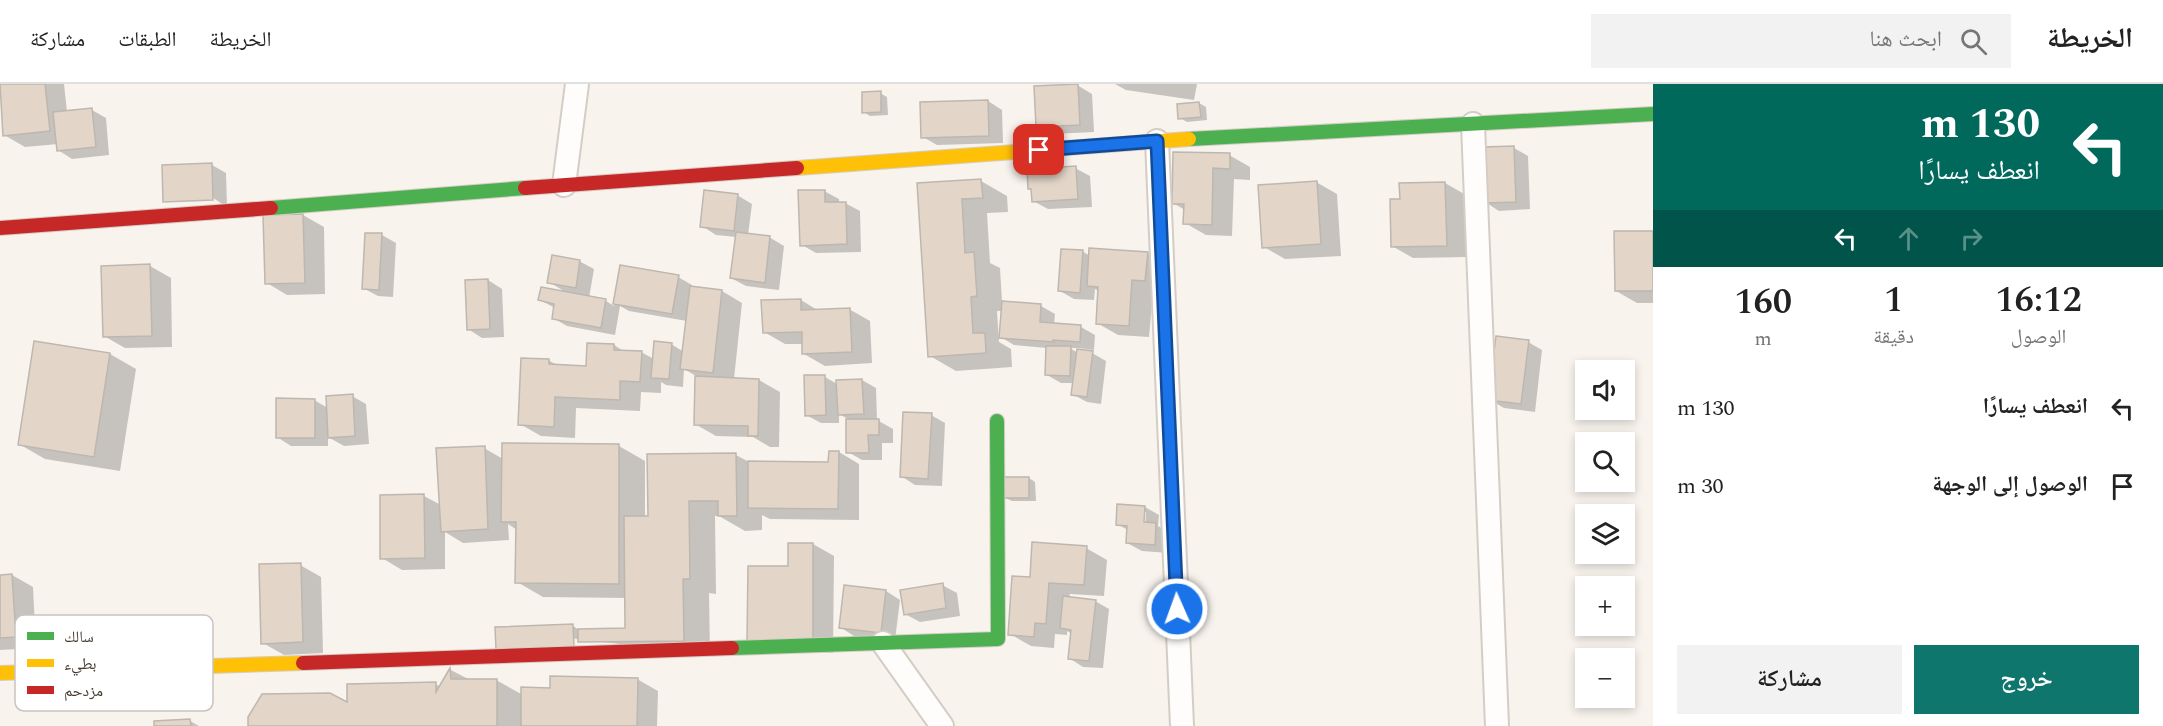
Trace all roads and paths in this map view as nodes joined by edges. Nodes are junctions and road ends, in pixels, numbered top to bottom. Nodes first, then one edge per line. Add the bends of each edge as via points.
1 (577, 84) edge
2 (1653, 114) edge
3 (1473, 124) junction
4 (1157, 141) junction
5 (564, 185) junction
6 (0, 228) edge
7 (997, 420) dead end
8 (883, 643) junction
9 (213, 666) edge
10 (15, 672) edge
11 (0, 673) edge
12 (942, 726) edge
13 (1182, 726) edge
14 (1497, 726) edge

1 - 5 street
2 - 3 street
3 - 4 street
3 - 14 street
4 - 5 street
4 - 13 street
5 - 6 street
7 - 8 street via 998,639
8 - 9 street
8 - 12 street
10 - 11 street

